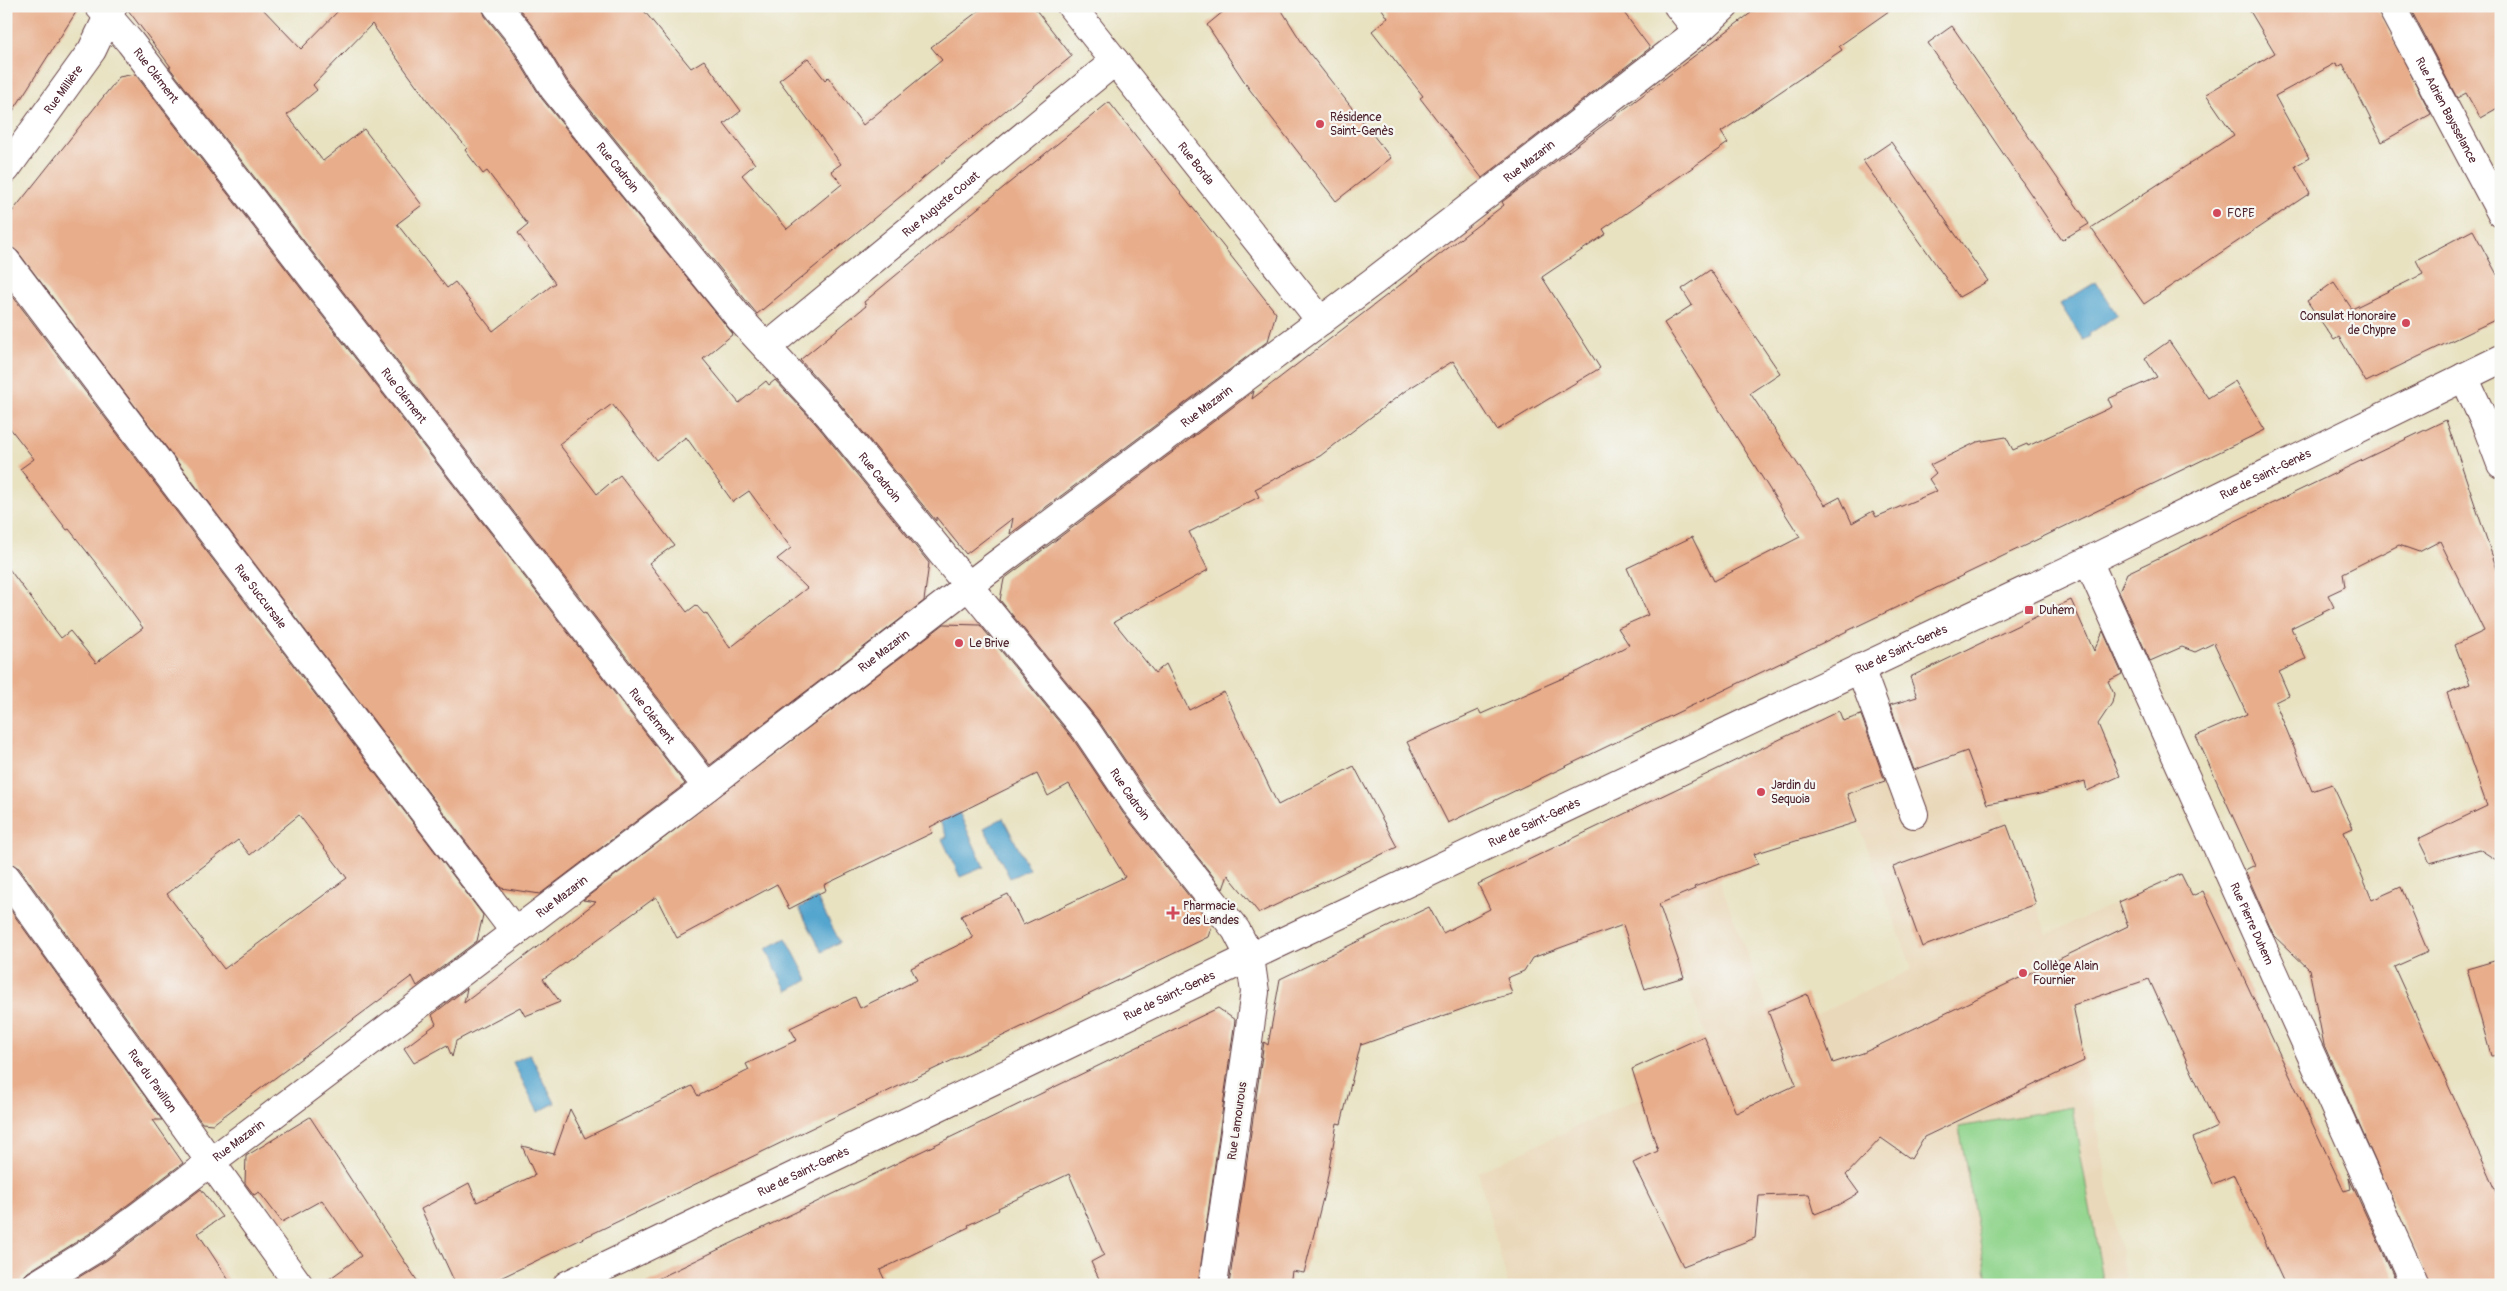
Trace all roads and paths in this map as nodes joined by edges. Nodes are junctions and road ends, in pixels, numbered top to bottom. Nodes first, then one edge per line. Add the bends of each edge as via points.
1 (497, 6) edge
2 (1071, 6) edge
3 (1678, 6) edge
4 (1724, 6) edge
5 (2391, 6) edge
6 (107, 9) edge
7 (1698, 31) junction
8 (1115, 61) junction
9 (6, 169) edge
10 (2501, 213) edge
11 (6, 261) edge
12 (1321, 321) junction
13 (767, 347) junction
14 (2501, 359) edge
15 (2464, 377) junction
16 (2501, 464) edge
17 (2088, 561) junction
18 (967, 586) junction
19 (1860, 668) junction
20 (707, 787) junction
21 (1914, 814) dead end
22 (6, 877) edge
23 (515, 932) junction
24 (1250, 957) junction
25 (212, 1162) junction
26 (36, 1285) edge
27 (299, 1285) edge
28 (567, 1285) edge
29 (1213, 1285) edge
30 (2415, 1285) edge

1 - 13 street, Rue Cadroin via 525,41 554,89 741,320
2 - 8 street, Rue Borda
3 - 7 street
4 - 7 street, Rue Mazarin
5 - 10 street, Rue Adrien Baysselance
6 - 9 street, Rue Millière via 92,50
6 - 20 street, Rue Clément
7 - 12 street, Rue Mazarin
8 - 12 street, Rue Borda
8 - 13 street, Rue Auguste Couat
11 - 23 street, Rue Succursale
12 - 18 street, Rue Mazarin
13 - 18 street, Rue Cadroin via 828,414
14 - 15 street, Rue de Saint-Genès
15 - 16 street
15 - 17 street, Rue de Saint-Genès
17 - 19 street, Rue de Saint-Genès
17 - 30 street, Rue Pierre Duhem
18 - 20 street, Rue Mazarin
18 - 24 street, Rue Cadroin via 1086,730 1135,803 1236,930
19 - 21 street
19 - 24 street, Rue de Saint-Genès
20 - 23 street, Rue Mazarin
22 - 25 street, Rue du Pavillon
23 - 25 street, Rue Mazarin
24 - 28 street, Rue de Saint-Genès
24 - 29 street, Rue Lamourous via 1255,992
25 - 26 street, Rue Mazarin via 98,1247
25 - 27 street, Rue du Pavillon

